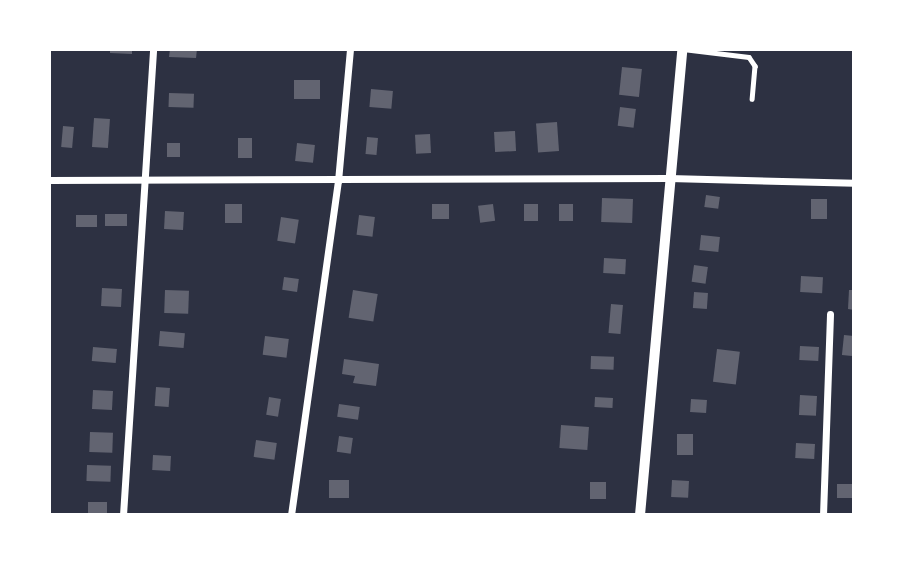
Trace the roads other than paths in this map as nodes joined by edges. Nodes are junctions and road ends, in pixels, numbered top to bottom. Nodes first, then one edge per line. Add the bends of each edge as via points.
1 (153, 49) edge
2 (350, 49) edge
3 (683, 49) edge
4 (752, 99) dead end
5 (669, 178) junction
6 (49, 180) edge
7 (145, 181) junction
8 (338, 181) junction
9 (854, 183) edge
10 (830, 314) dead end
11 (123, 515) edge
12 (291, 515) edge
13 (640, 515) edge
14 (823, 515) edge

1 - 7 street
2 - 8 street
3 - 4 lane via 749,57 755,66
3 - 5 street
5 - 8 street
5 - 9 street
5 - 13 street
6 - 7 street
7 - 8 street
7 - 11 street
8 - 12 street
10 - 14 street

